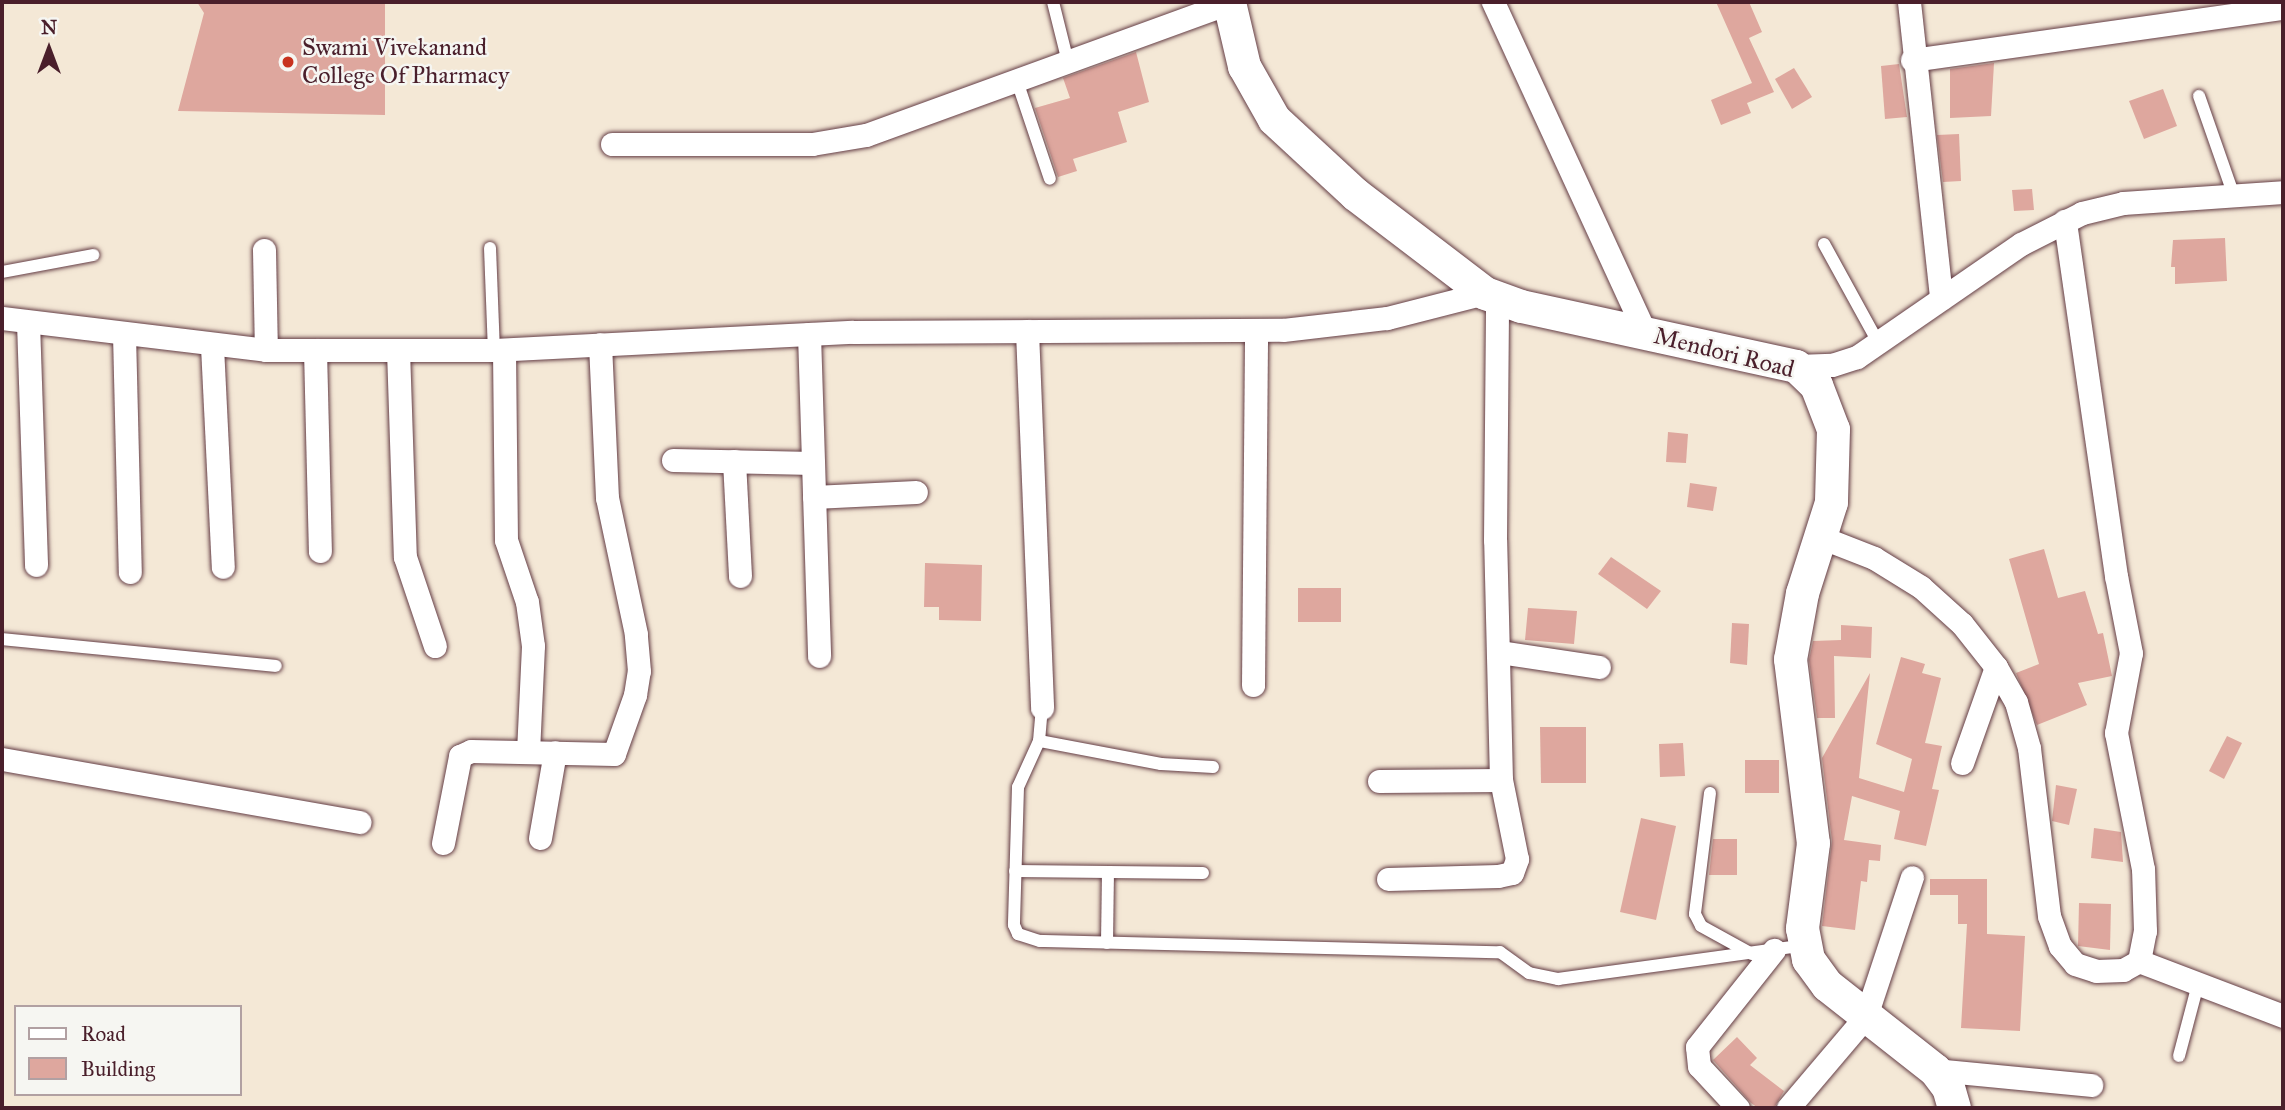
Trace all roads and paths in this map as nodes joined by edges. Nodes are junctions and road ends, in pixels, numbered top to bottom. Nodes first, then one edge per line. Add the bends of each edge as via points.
1 (1054, 2) edge
2 (1228, 2) edge
3 (1493, 2) edge
4 (1909, 2) edge
5 (2283, 8) edge
6 (1912, 60) junction
7 (1068, 62) junction
8 (1017, 81) junction
9 (2199, 96) dead end
10 (612, 144) dead end
11 (1050, 179) dead end
12 (2283, 192) edge
13 (2233, 193) junction
14 (2065, 222) junction
15 (1824, 244) dead end
16 (489, 248) dead end
17 (264, 250) dead end
18 (93, 255) dead end
19 (2, 272) edge
20 (1491, 295) junction
21 (1941, 298) junction
22 (2, 318) edge
23 (28, 322) junction
24 (1256, 330) junction
25 (1027, 331) junction
26 (1645, 333) junction
27 (124, 334) junction
28 (809, 334) junction
29 (600, 344) junction
30 (1879, 344) junction
31 (212, 346) junction
32 (266, 350) junction
33 (315, 350) junction
34 (398, 350) junction
35 (499, 350) junction
36 (1796, 366) junction
37 (673, 460) dead end
38 (734, 461) junction
39 (813, 463) junction
40 (916, 492) dead end
41 (814, 497) junction
42 (1823, 538) junction
43 (320, 551) dead end
44 (36, 565) dead end
45 (223, 566) dead end
46 (130, 572) dead end
47 (740, 576) dead end
48 (2, 639) edge
49 (435, 646) dead end
50 (1500, 652) junction
51 (819, 656) dead end
52 (276, 666) dead end
53 (1599, 667) dead end
54 (1996, 667) junction
55 (1253, 685) dead end
56 (1042, 708) joint
57 (1039, 741) junction
58 (528, 751) junction
59 (555, 752) junction
60 (2, 758) edge
61 (1962, 764) dead end
62 (1213, 767) dead end
63 (1501, 780) junction
64 (1379, 781) dead end
65 (1710, 793) dead end
66 (359, 822) dead end
67 (540, 838) dead end
68 (443, 843) dead end
69 (1014, 871) junction
70 (1203, 873) dead end
71 (1108, 874) junction
72 (1912, 877) dead end
73 (1388, 879) dead end
74 (1107, 943) junction
75 (1777, 950) junction
76 (2139, 961) junction
77 (2198, 984) junction
78 (1866, 1016) junction
79 (2283, 1016) edge
80 (2179, 1056) dead end
81 (1935, 1070) junction
82 (2091, 1085) dead end
83 (1738, 1108) edge
84 (1788, 1108) edge
85 (1954, 1108) edge

1 - 7 lane
2 - 7 street
2 - 20 main road, Mendori Road via 1244,66 1274,118 1355,194
3 - 26 street
4 - 6 street
5 - 6 street
6 - 21 street
7 - 8 street
8 - 10 street via 842,140
8 - 11 lane
9 - 13 lane
12 - 13 street
13 - 14 street via 2102,206
14 - 21 street via 2021,244
14 - 76 street via 2131,653 2116,733 2143,869 2145,931
15 - 30 lane
16 - 35 lane
17 - 32 street
18 - 19 lane
20 - 24 street via 1387,318
20 - 26 main road, Mendori Road
20 - 50 street
21 - 30 street
22 - 23 street
23 - 27 street
23 - 44 street
24 - 25 street
24 - 55 street
25 - 28 street
25 - 56 street
26 - 36 main road, Mendori Road
27 - 31 street
27 - 46 street
28 - 29 street
28 - 39 street
29 - 35 street
29 - 59 street via 607,498 636,634 639,671 614,754
30 - 36 street via 1832,365
31 - 32 street
31 - 45 street
32 - 33 street
33 - 34 street
33 - 43 street
34 - 35 street
34 - 49 street via 405,557
35 - 58 street via 506,540 527,602 533,646
36 - 42 main road, Mendori Road via 1816,385 1833,429 1831,502
37 - 38 street
38 - 39 street
38 - 47 street
39 - 41 street
40 - 41 street
41 - 51 street
42 - 54 street via 1874,558 1922,587 1962,624
42 - 75 main road, Mendori Road via 1802,593 1790,659 1813,843 1802,928
48 - 52 lane
50 - 53 street
50 - 63 street
54 - 61 street
54 - 76 street via 2016,702 2029,748 2049,916 2060,946 2075,964 2096,971 2123,970
56 - 57 lane
57 - 62 lane via 1161,764
57 - 69 lane via 1018,788
58 - 59 street
58 - 68 street via 471,751 460,756
59 - 67 street
60 - 66 street
63 - 64 street
63 - 73 street via 1517,859 1512,873
65 - 75 lane via 1695,914 1701,926
69 - 71 lane
69 - 74 lane via 1018,934 1030,940
70 - 71 lane
71 - 74 lane
72 - 78 street
74 - 75 lane via 1500,952 1529,973 1558,979
75 - 78 main road, Mendori Road via 1808,959 1827,985
75 - 83 street via 1697,1047 1699,1066
76 - 77 street
77 - 79 street
77 - 80 lane
78 - 81 main road, Mendori Road
78 - 84 street
81 - 82 street
81 - 85 main road, Mendori Road via 1948,1087

